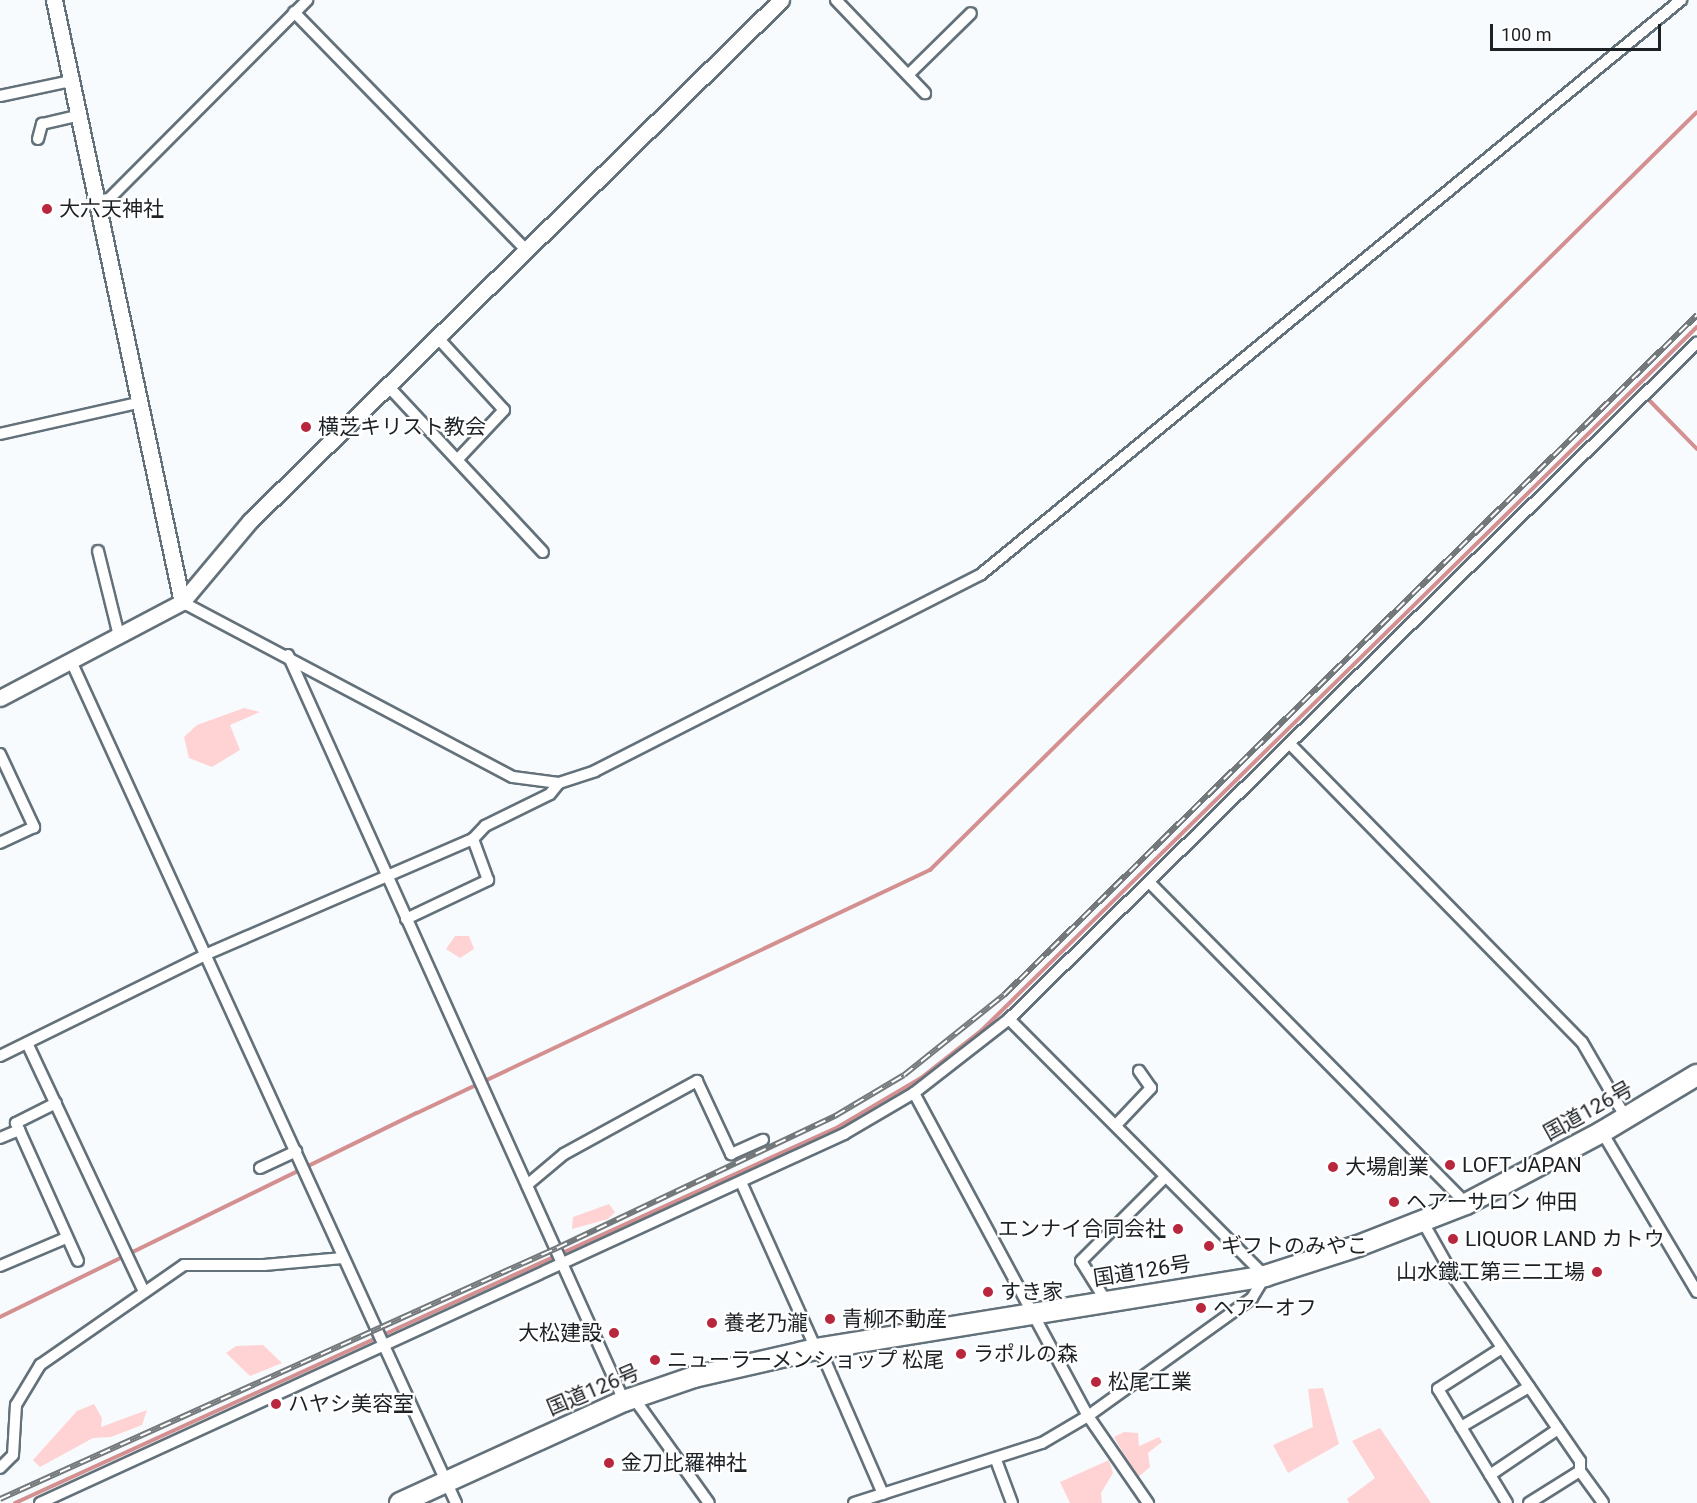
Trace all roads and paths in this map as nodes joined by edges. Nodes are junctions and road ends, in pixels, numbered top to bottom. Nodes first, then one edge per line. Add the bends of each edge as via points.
1 (54, 0) edge
2 (307, 0) edge
3 (781, 0) edge
4 (1681, 0) edge
5 (842, 2) edge
6 (294, 12) junction
7 (971, 13) dead end
8 (908, 75) junction
9 (71, 81) junction
10 (925, 93) dead end
11 (0, 96) edge
12 (78, 116) junction
13 (38, 140) dead end
14 (96, 201) junction
15 (526, 250) junction
16 (437, 338) junction
17 (1697, 343) edge
18 (388, 386) junction
19 (138, 403) junction
20 (0, 434) edge
21 (458, 459) junction
22 (98, 551) dead end
23 (543, 552) dead end
24 (182, 602) junction
25 (119, 636) junction
26 (288, 655) junction
27 (71, 661) junction
28 (0, 698) edge
29 (1290, 744) junction
30 (0, 754) edge
31 (559, 783) junction
32 (473, 839) junction
33 (0, 843) edge
34 (388, 877) junction
35 (1149, 882) junction
36 (406, 919) junction
37 (207, 954) junction
38 (1009, 1019) junction
39 (27, 1043) junction
40 (0, 1056) edge
41 (1140, 1071) dead end
42 (1697, 1074) edge
43 (914, 1093) junction
44 (56, 1103) junction
45 (1626, 1118) junction
46 (1116, 1125) junction
47 (19, 1130) junction
48 (1602, 1132) junction
49 (0, 1138) edge
50 (763, 1140) dead end
51 (296, 1151) junction
52 (260, 1168) dead end
53 (1165, 1177) junction
54 (741, 1182) junction
55 (527, 1185) junction
56 (1466, 1204) junction
57 (1424, 1224) junction
58 (66, 1238) junction
59 (343, 1257) junction
60 (562, 1259) junction
61 (78, 1261) dead end
62 (0, 1266) edge
63 (1265, 1276) junction
64 (1697, 1292) edge
65 (144, 1293) junction
66 (1106, 1301) junction
67 (1036, 1314) junction
68 (382, 1345) junction
69 (1502, 1348) junction
70 (818, 1349) junction
71 (1529, 1387) junction
72 (629, 1399) junction
73 (1088, 1416) junction
74 (1461, 1427) junction
75 (1558, 1429) junction
76 (996, 1460) junction
77 (0, 1468) edge
78 (1580, 1471) junction
79 (1490, 1475) junction
80 (447, 1481) junction
81 (883, 1494) junction
82 (40, 1503) edge
83 (400, 1503) edge
84 (456, 1503) edge
85 (709, 1503) edge
86 (854, 1503) edge
87 (1012, 1503) edge
88 (1148, 1503) edge
89 (1508, 1503) edge
90 (1529, 1503) edge
91 (1603, 1503) edge

1 - 9 street
2 - 6 street
3 - 15 street
4 - 31 street via 980,575 595,771
5 - 8 street
6 - 14 street via 109,199
6 - 15 street
7 - 8 street
8 - 10 street
9 - 11 street
9 - 12 street
12 - 13 street via 42,124
12 - 14 street
14 - 19 street
15 - 16 street
16 - 18 street
16 - 21 street via 504,410
17 - 29 street
18 - 21 street
18 - 24 street via 250,521
19 - 20 street
19 - 24 street
21 - 23 street
22 - 25 street
24 - 25 street
24 - 26 street
25 - 27 street
26 - 31 street via 513,777
26 - 34 street
27 - 28 street
27 - 37 street
29 - 35 street
29 - 45 street via 1582,1042
30 - 33 street via 34,827
31 - 32 street via 550,794 485,826
32 - 34 street
32 - 36 street via 488,880
34 - 36 street
34 - 37 street
35 - 38 street
35 - 56 street
36 - 55 street
37 - 39 street
37 - 51 street
38 - 43 street
38 - 46 street
39 - 40 street
39 - 44 street
41 - 46 street via 1152,1088
42 - 45 highway, 国道126号
43 - 54 street via 844,1134
43 - 67 street
44 - 47 street via 16,1123
44 - 65 street
45 - 48 highway, 国道126号
46 - 53 street
47 - 49 street
47 - 58 street
48 - 56 highway, 国道126号
48 - 64 street
50 - 55 street via 731,1154 697,1081 564,1154
51 - 52 street
51 - 59 street
53 - 63 street
53 - 66 street via 1080,1261
54 - 60 street
54 - 70 street
55 - 60 street
56 - 57 highway, 国道126号
57 - 63 highway, 国道126号
57 - 69 street via 1455,1279
58 - 61 street
58 - 62 street
59 - 65 street via 264,1265 184,1265
59 - 68 street
60 - 68 street
60 - 72 street
63 - 66 highway, 国道126号
63 - 73 street via 1252,1298
65 - 77 street via 40,1365 16,1405 15,1448
66 - 67 highway, 国道126号
67 - 70 highway, 国道126号
67 - 73 street
68 - 80 street
68 - 82 street
69 - 71 street
69 - 74 street via 1438,1389
70 - 72 highway, 国道126号 via 694,1377
70 - 81 street
71 - 74 street
71 - 75 street
72 - 80 highway, 国道126号
72 - 85 street
73 - 76 street via 1042,1443
73 - 88 street
74 - 79 street
75 - 78 street via 1580,1461
75 - 79 street
76 - 81 street
76 - 87 street
78 - 90 street
78 - 91 street
79 - 89 street
80 - 83 highway, 国道126号
80 - 84 street
81 - 86 street

